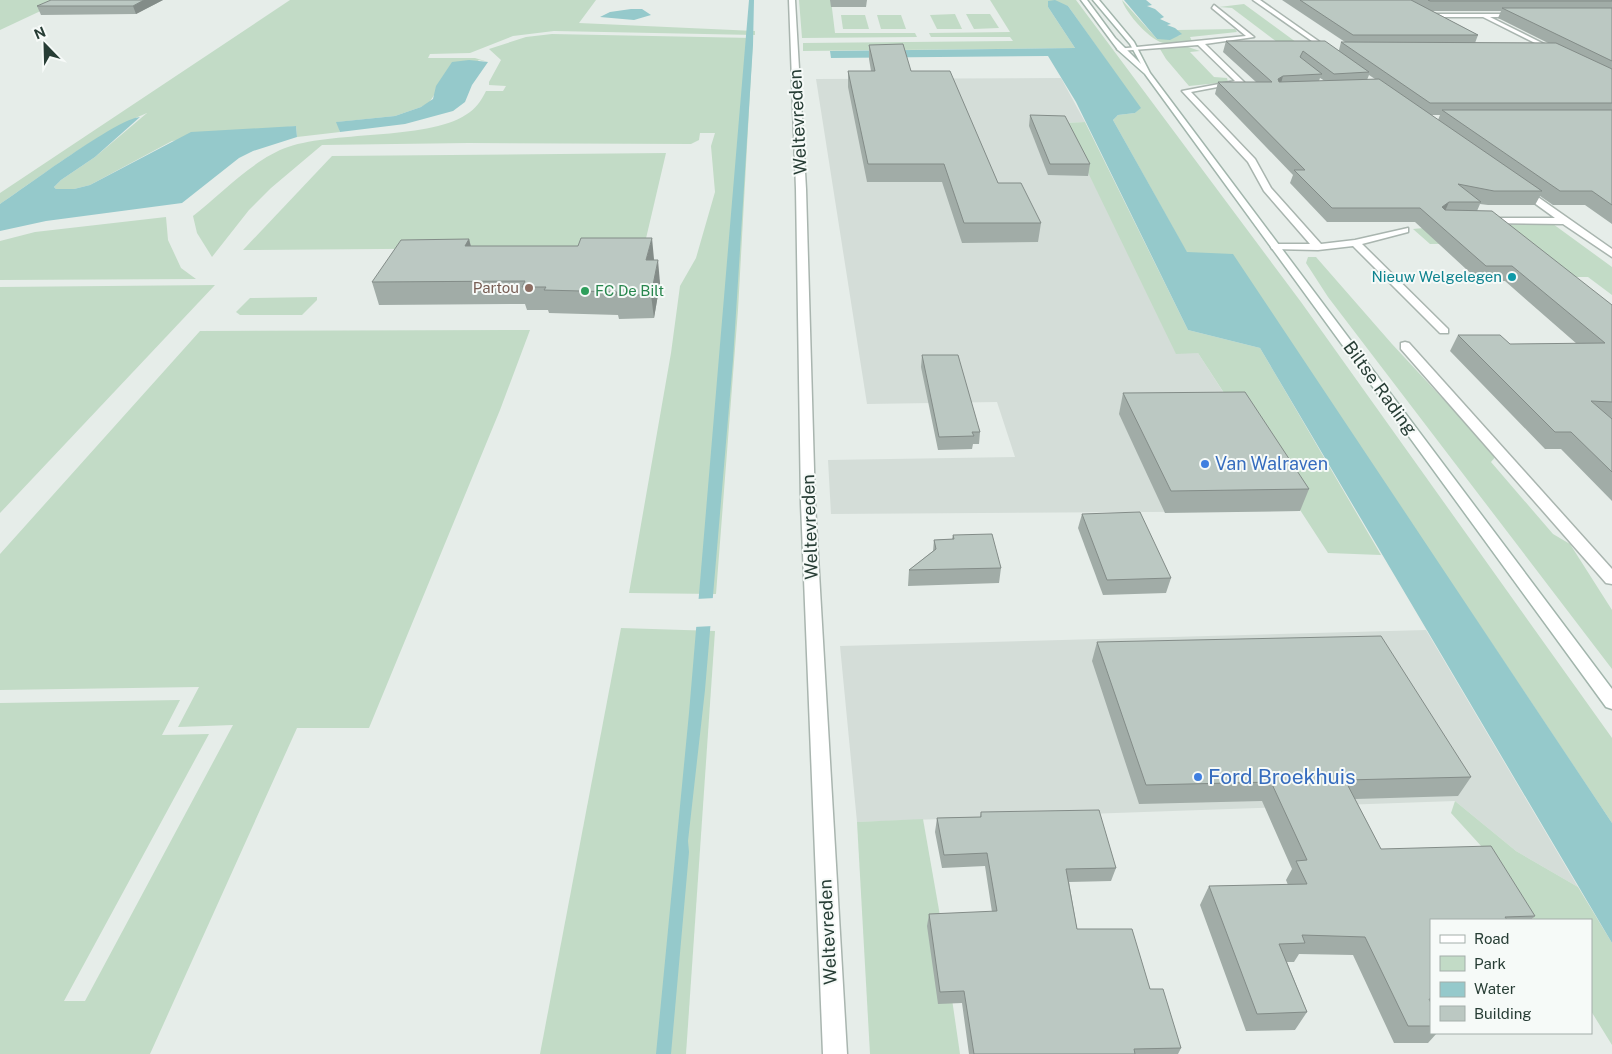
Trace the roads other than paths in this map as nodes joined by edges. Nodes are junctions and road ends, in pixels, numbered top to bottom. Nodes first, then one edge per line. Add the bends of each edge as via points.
1 (792, 0) edge
2 (1084, 0) edge
3 (1096, 0) edge
4 (1256, 0) edge
5 (1214, 6) dead end
6 (1418, 11) edge
7 (1426, 15) junction
8 (1482, 15) junction
9 (1522, 15) edge
10 (1441, 23) edge
11 (1200, 43) junction
12 (1136, 48) junction
13 (1120, 49) junction
14 (1535, 50) edge
15 (1341, 60) edge
16 (1147, 73) junction
17 (1511, 182) edge
18 (1471, 221) edge
19 (1564, 221) junction
20 (1405, 230) edge
21 (1355, 243) junction
22 (1276, 247) junction
23 (1318, 247) junction
24 (1612, 254) edge
25 (1444, 331) dead end
26 (1405, 346) dead end
27 (1612, 579) edge
28 (1612, 702) edge
29 (834, 1054) edge

1 - 29 street, Weltevreden via 801,189 808,504
2 - 13 street, Biltse Rading
3 - 12 street, Biltse Rading
4 - 15 street via 1331,49
5 - 11 street via 1251,37
6 - 7 street
7 - 8 street
7 - 10 street
8 - 9 street
8 - 14 street via 1556,52
11 - 12 street
11 - 23 street via 1240,82 1186,90 1252,161 1268,189
12 - 13 street
12 - 16 street, Biltse Rading via 1144,59
13 - 16 street, Biltse Rading
16 - 22 street, Biltse Rading
17 - 19 street
18 - 19 street
19 - 24 street
20 - 21 street
21 - 23 street
21 - 25 street
22 - 23 street
22 - 28 street, Biltse Rading
26 - 27 street

